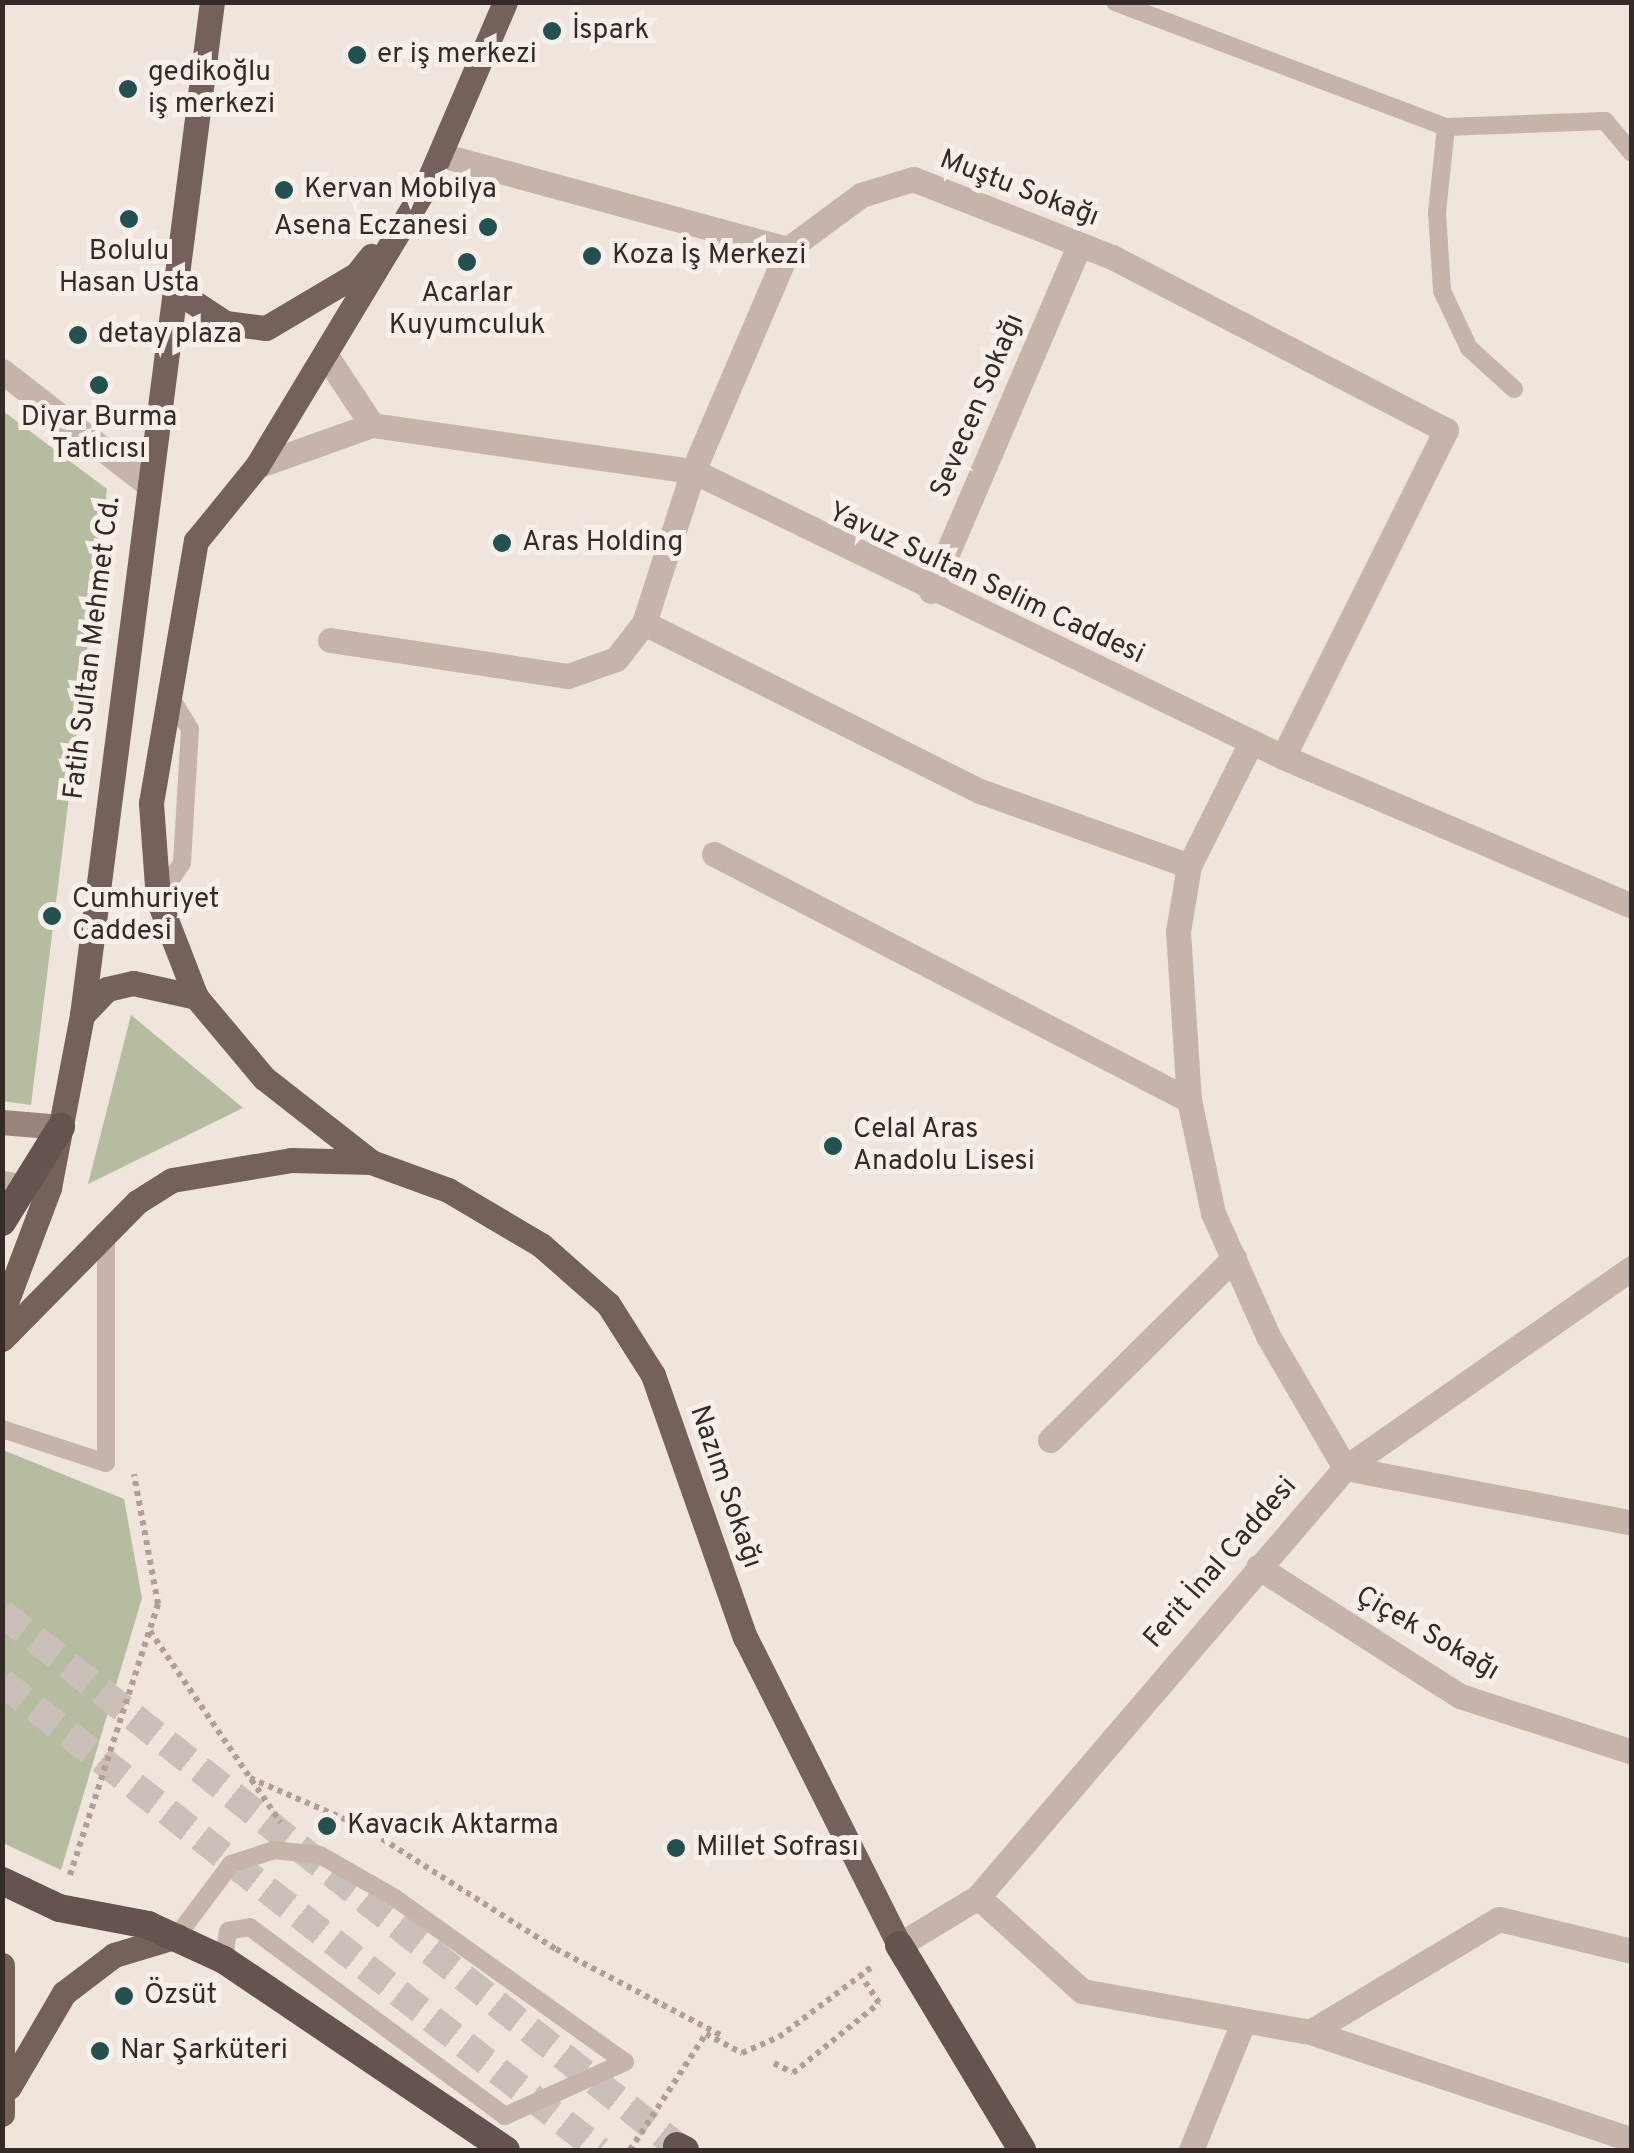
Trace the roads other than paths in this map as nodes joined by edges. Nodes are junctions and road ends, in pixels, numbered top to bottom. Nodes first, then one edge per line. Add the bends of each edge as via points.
1 (212, 2) edge
2 (504, 2) edge
3 (1115, 2) edge
4 (1446, 127) junction
5 (1632, 152) edge
6 (440, 155) junction
7 (427, 184) junction
8 (1079, 244) junction
9 (788, 250) junction
10 (175, 290) junction
11 (325, 354) junction
12 (2, 371) edge
13 (1514, 388) dead end
14 (372, 424) junction
15 (257, 466) junction
16 (693, 472) junction
17 (145, 482) junction
18 (932, 592) junction
19 (644, 623) junction
20 (330, 640) dead end
21 (1251, 742) junction
22 (1283, 757) junction
23 (714, 854) dead end
24 (1189, 866) junction
25 (1632, 906) edge
26 (196, 998) junction
27 (82, 1014) junction
28 (1189, 1100) junction
29 (2, 1122) edge
30 (61, 1127) junction
31 (371, 1162) junction
32 (14, 1182) edge
33 (2, 1222) edge
34 (106, 1232) junction
35 (1234, 1258) junction
36 (1632, 1268) edge
37 (2, 1314) edge
38 (2, 1339) edge
39 (2, 1429) edge
40 (1050, 1440) dead end
41 (1345, 1468) junction
42 (1632, 1523) edge
43 (1258, 1567) junction
44 (1632, 1752) edge
45 (2, 1880) edge
46 (978, 1897) junction
47 (177, 1936) junction
48 (899, 1945) junction
49 (1632, 1951) edge
50 (224, 1960) junction
51 (2, 1966) edge
52 (1244, 2020) junction
53 (1310, 2032) junction
54 (6, 2088) edge
55 (2, 2114) edge
56 (1632, 2140) edge
57 (506, 2150) edge
58 (1022, 2150) edge
59 (1192, 2150) edge

1 - 10 main road, Fatih Sultan Mehmet Cd.
2 - 6 main road
3 - 4 lane
4 - 5 lane via 1605,121
4 - 13 lane via 1437,214 1442,291 1469,348
6 - 7 main road
6 - 9 street
7 - 10 main road via 357,274 266,328 225,323
7 - 11 main road
8 - 9 street, Muştu Sokağı via 913,179 861,195
8 - 18 street, Sevecen Sokağı
8 - 22 street, Muştu Sokağı via 1446,430
9 - 16 street
10 - 17 main road, Fatih Sultan Mehmet Cd.
11 - 14 street
11 - 15 main road
12 - 17 street
14 - 15 street
14 - 16 street, Yavuz Sultan Selim Caddesi
15 - 26 main road via 196,540 151,803 158,898
16 - 18 street, Yavuz Sultan Selim Caddesi
16 - 19 street
17 - 27 main road, Fatih Sultan Mehmet Cd.
18 - 21 street, Yavuz Sultan Selim Caddesi
19 - 20 street via 616,659 568,676
19 - 24 street via 980,791
21 - 22 street, Yavuz Sultan Selim Caddesi
21 - 24 street
22 - 25 street, Yavuz Sultan Selim Caddesi
23 - 28 street
24 - 28 street via 1178,931
26 - 27 main road via 133,983 107,989
26 - 31 main road via 264,1078
27 - 30 main road, Fatih Sultan Mehmet Cd.
28 - 35 street via 1213,1213
29 - 30 main road
30 - 32 highway
30 - 37 main road, Fatih Sultan Mehmet Cd. via 28,1262
31 - 34 main road via 211,1170 172,1180
31 - 48 main road, Nazım Sokağı via 448,1190 541,1245 608,1304 653,1375 746,1636
32 - 33 highway
34 - 38 main road
34 - 39 lane via 106,1463
35 - 40 street
35 - 41 street
36 - 41 street, Ferit İnal Caddesi
41 - 42 street
41 - 43 street, Ferit İnal Caddesi
43 - 44 street, Çiçek Sokağı via 1460,1696
43 - 46 street, Ferit İnal Caddesi
45 - 47 highway via 59,1908
46 - 48 street, Ferit İnal Caddesi
46 - 52 street via 1082,1991
47 - 50 highway
47 - 50 lane via 230,1864 274,1850 302,1853 395,1898 625,2062 505,2116 250,1927 228,1931
47 - 54 main road via 114,1955 64,1993
48 - 58 highway
49 - 53 street via 1498,1920
50 - 57 highway
51 - 54 main road
52 - 53 street
52 - 59 street
53 - 56 street
54 - 55 main road

